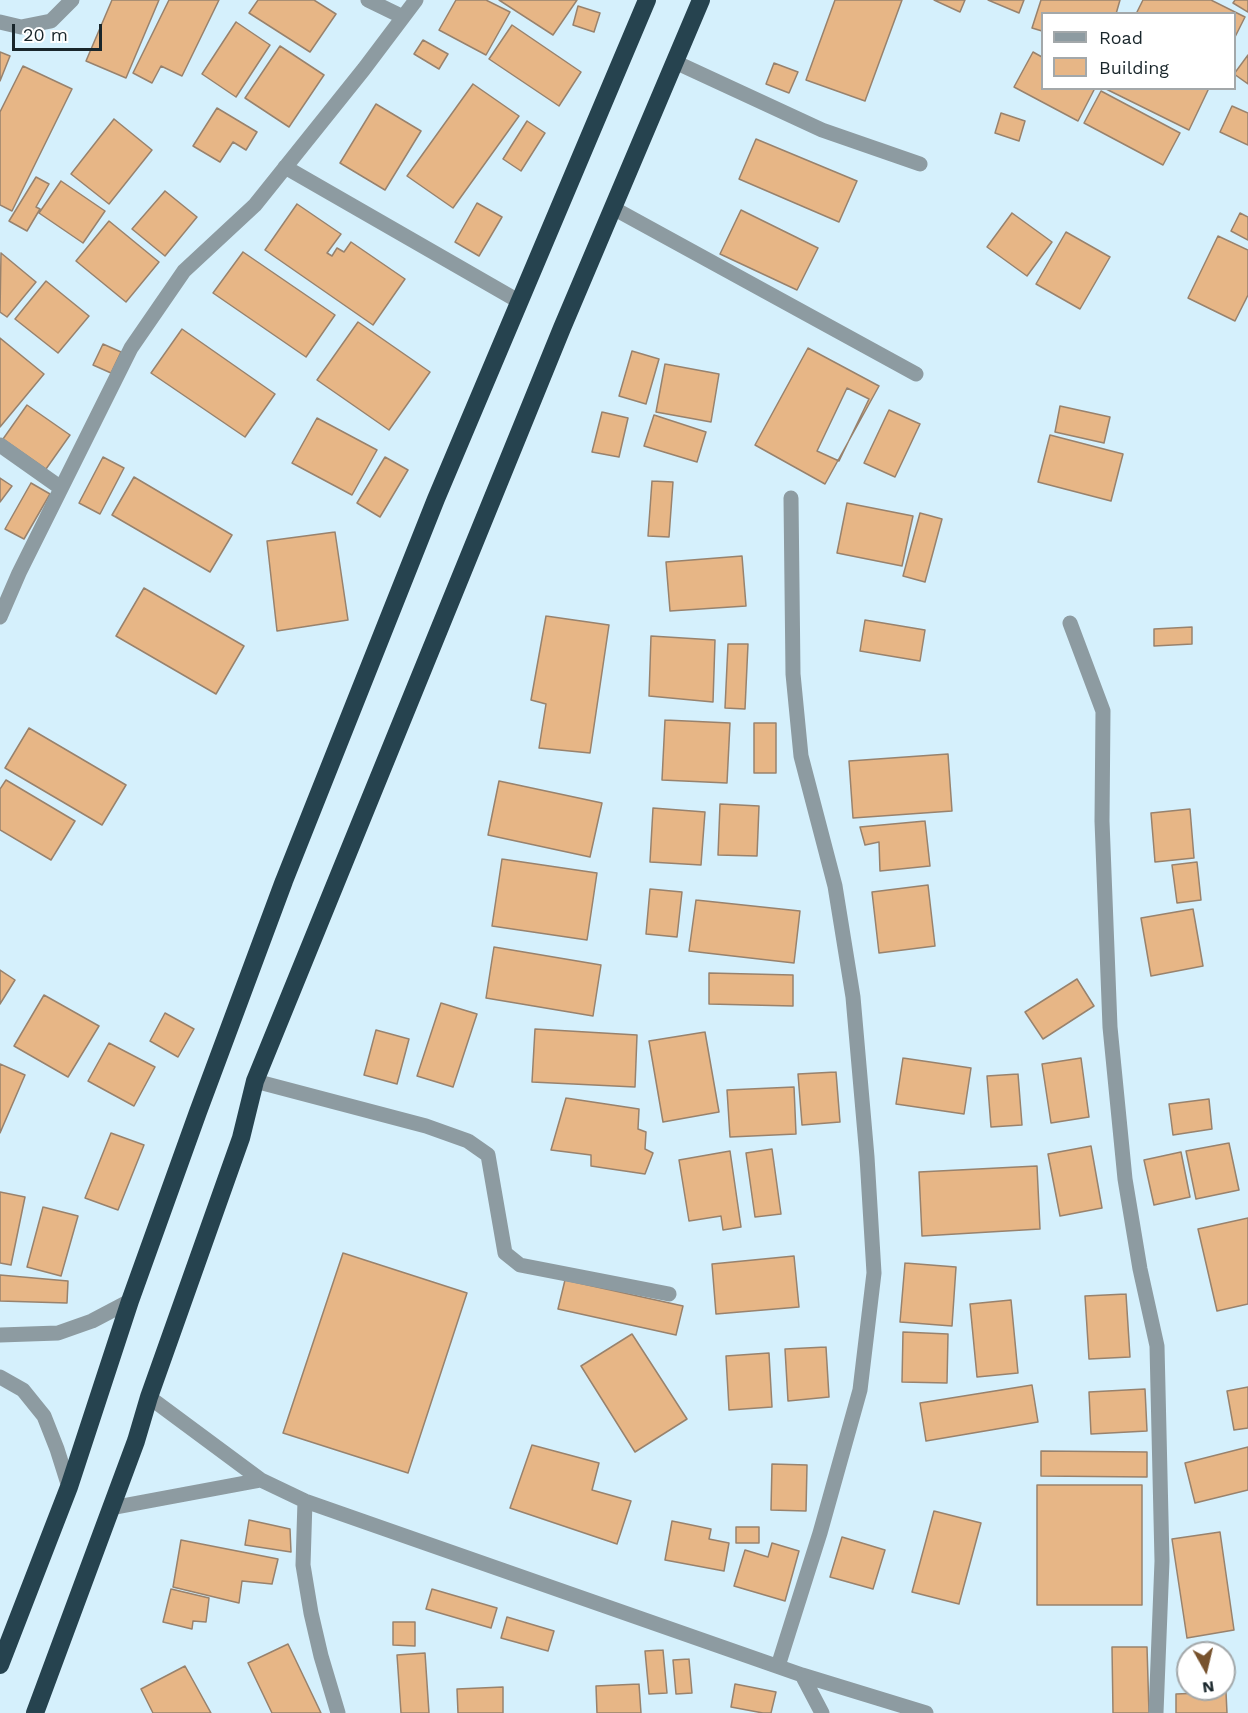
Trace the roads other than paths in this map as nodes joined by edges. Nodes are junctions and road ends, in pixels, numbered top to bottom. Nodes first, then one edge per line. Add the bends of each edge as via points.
1 (72, 0) edge
2 (368, 0) edge
3 (416, 0) edge
4 (647, 0) edge
5 (701, 0) edge
6 (403, 17) junction
7 (0, 22) edge
8 (675, 62) junction
9 (920, 164) dead end
10 (285, 167) junction
11 (613, 207) junction
12 (520, 302) junction
13 (916, 374) dead end
14 (0, 445) edge
15 (61, 488) junction
16 (791, 498) dead end
17 (0, 617) edge
18 (1070, 623) dead end
19 (255, 1081) junction
20 (669, 1294) dead end
21 (130, 1302) junction
22 (0, 1335) edge
23 (0, 1377) edge
24 (149, 1397) junction
25 (261, 1480) junction
26 (69, 1487) junction
27 (305, 1501) junction
28 (111, 1508) junction
29 (0, 1665) edge
30 (778, 1666) junction
31 (802, 1675) junction
32 (35, 1713) edge
33 (338, 1713) edge
34 (822, 1713) edge
35 (926, 1713) edge
36 (1156, 1713) edge

1 - 7 street via 51,21 21,27
2 - 6 street
3 - 6 street
4 - 12 highway
5 - 8 highway
6 - 10 street
8 - 9 street via 822,130
8 - 11 highway
10 - 12 street
10 - 15 street via 255,205 184,271 131,348
11 - 13 street
11 - 19 highway
12 - 21 highway via 436,499 284,881
14 - 15 street
15 - 17 street
16 - 30 street via 794,674 801,756 835,886 853,997 874,1273 860,1390
18 - 36 street via 1103,711 1102,820 1110,1027 1125,1179 1157,1346 1162,1561
19 - 20 street via 426,1126 468,1141 488,1155 505,1253 520,1265
19 - 24 highway via 241,1138
21 - 22 street via 58,1333
21 - 26 highway
23 - 26 street via 23,1390 44,1416
24 - 25 street
24 - 28 highway
25 - 27 street
25 - 28 street
26 - 29 highway
27 - 30 street
27 - 33 street via 303,1565 321,1656
28 - 32 highway
30 - 31 street
31 - 34 street
31 - 35 street

